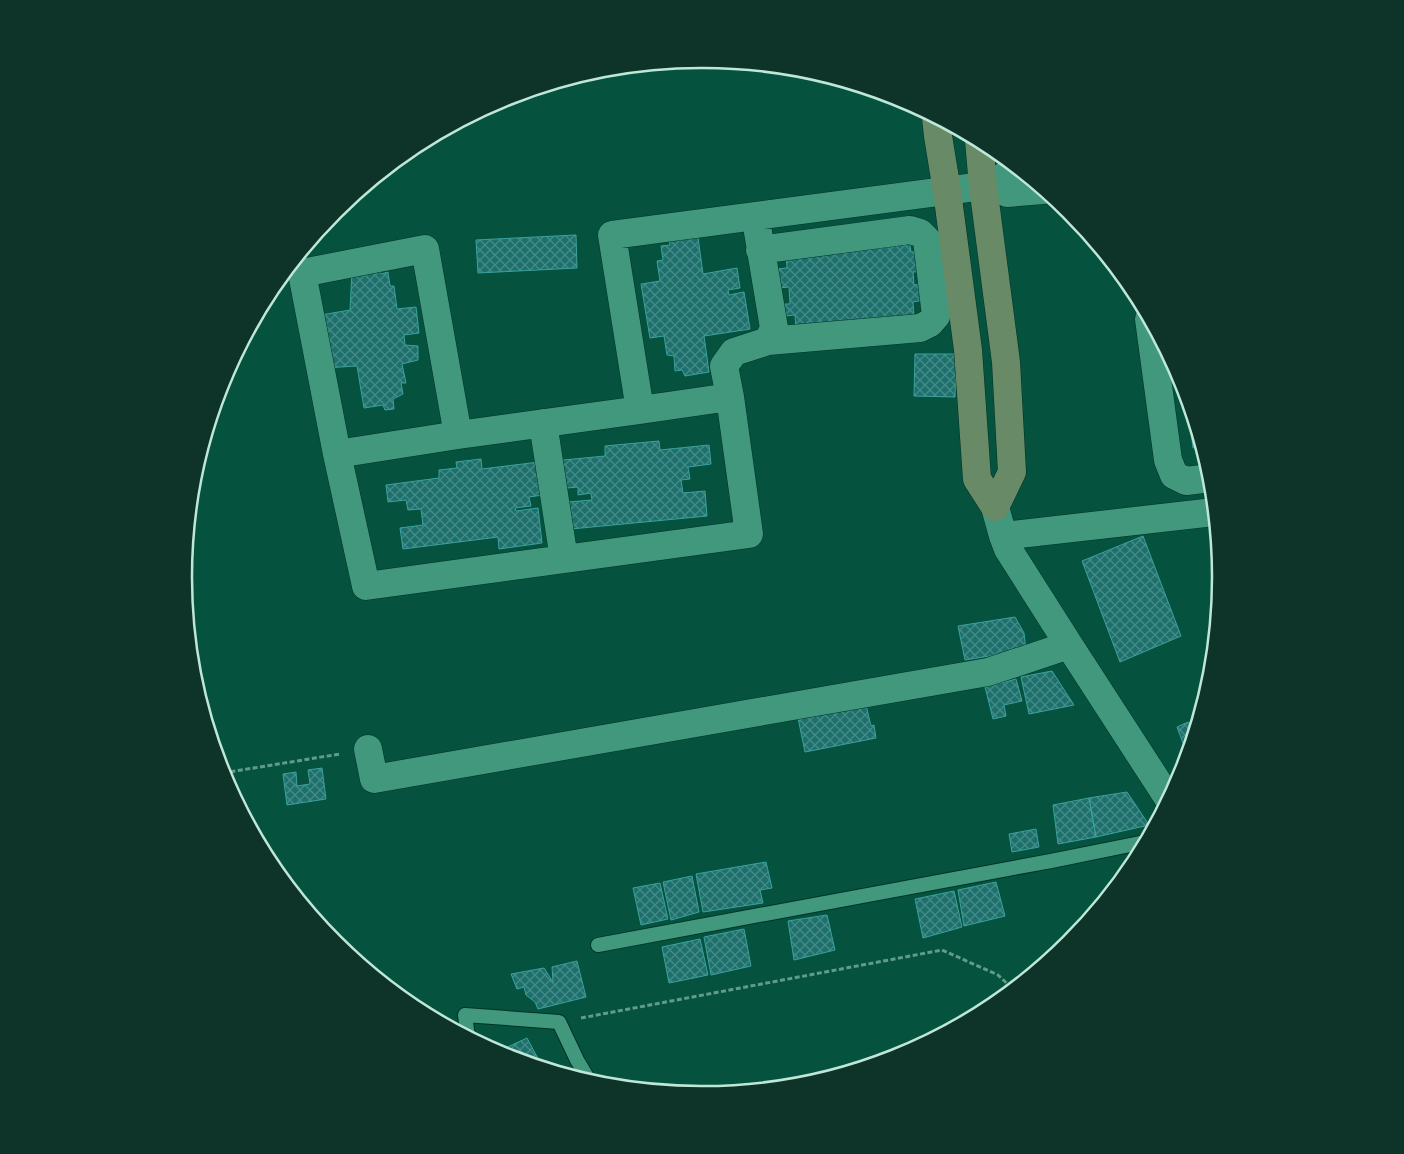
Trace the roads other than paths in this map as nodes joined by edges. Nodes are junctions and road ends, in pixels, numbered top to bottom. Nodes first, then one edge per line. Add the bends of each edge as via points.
1 (937, 125) edge
2 (981, 151) edge
3 (1014, 175) edge
4 (988, 186) junction
5 (947, 191) junction
6 (1034, 191) edge
7 (755, 216) junction
8 (760, 250) junction
9 (1152, 338) edge
10 (768, 341) junction
11 (730, 397) junction
12 (640, 410) junction
13 (543, 423) junction
14 (458, 435) junction
15 (337, 454) junction
16 (1202, 479) edge
17 (995, 507) junction
18 (1207, 513) edge
19 (1003, 536) junction
20 (564, 559) junction
21 (1069, 645) junction
22 (368, 749) road end
23 (1164, 792) edge
24 (1136, 844) edge
25 (598, 945) dead end
26 (467, 1029) edge
27 (584, 1072) edge

1 - 5 street
2 - 4 street
3 - 4 street via 1004,176
4 - 5 street
4 - 6 street via 1007,193
4 - 17 street via 1006,362 1012,472
5 - 7 street
5 - 17 street via 968,350 977,479
7 - 8 street
7 - 12 street via 612,234
8 - 10 street via 774,328
8 - 10 street via 910,230 920,233 927,240 936,316 920,328
9 - 16 street via 1168,460 1174,475 1186,481
10 - 11 street via 734,352 724,366
11 - 12 street
11 - 20 street via 749,534
12 - 13 street
13 - 14 street
13 - 20 street
14 - 15 street
14 - 15 street via 425,250 302,273
15 - 20 street via 366,586
17 - 19 street
18 - 19 street
19 - 21 street
21 - 22 street via 988,672 374,779
21 - 23 street
24 - 25 lane
26 - 27 lane via 465,1015 559,1022

